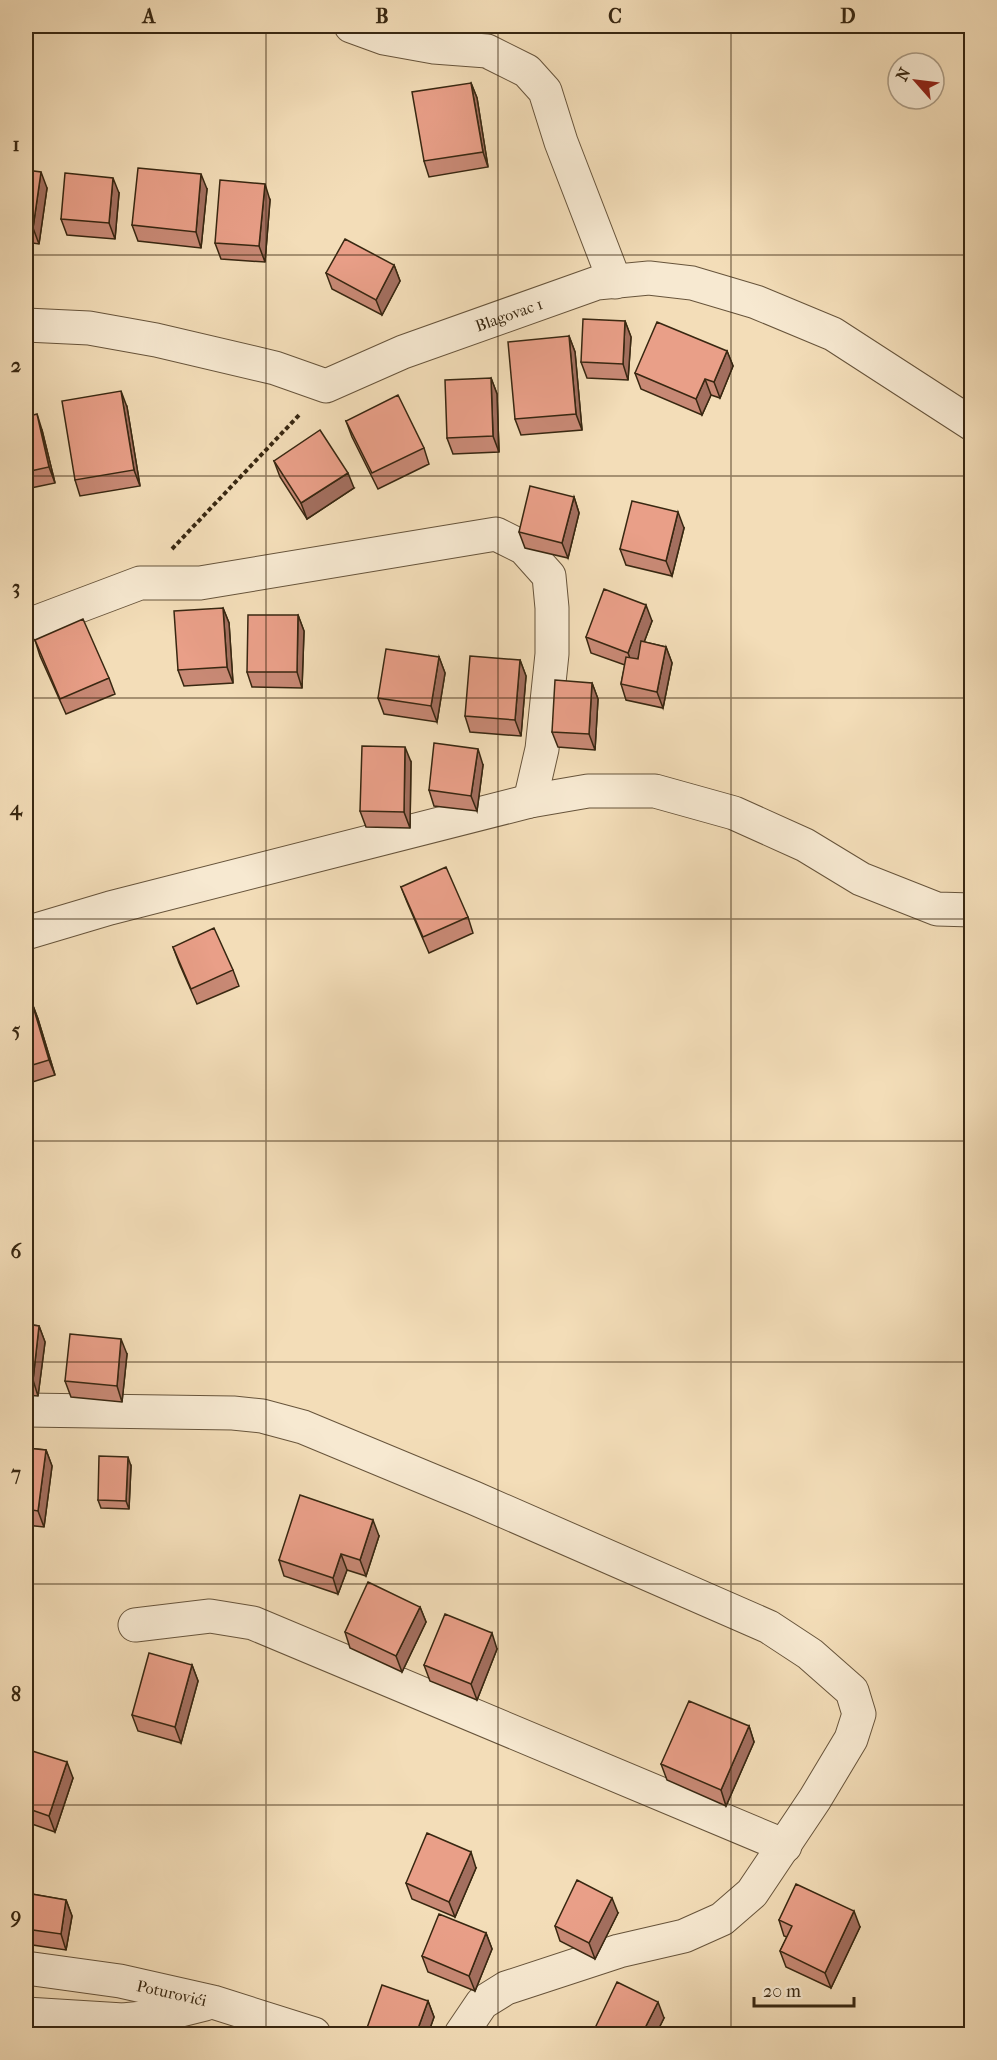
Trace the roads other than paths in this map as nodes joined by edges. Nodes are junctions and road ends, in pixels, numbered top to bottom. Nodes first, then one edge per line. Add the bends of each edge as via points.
1 (351, 26) edge
2 (615, 282) junction
3 (26, 325) edge
4 (972, 424) edge
5 (26, 626) edge
6 (530, 801) junction
7 (972, 910) edge
8 (26, 933) edge
9 (26, 1410) edge
10 (135, 1625) dead end
11 (784, 1846) junction
12 (26, 1968) edge
13 (213, 2002) junction
14 (26, 2014) edge
15 (314, 2034) edge
16 (461, 2034) edge

1 - 2 street via 384,38 487,51 527,71 545,91
2 - 3 street, Blagovac 1 via 597,283 403,352 326,386 276,368 156,340 89,328
2 - 4 street, Blagovac 1 via 650,278 692,283 756,302 833,334
5 - 6 street via 140,583 200,583 496,534 524,548 549,576 552,654 542,749
6 - 7 street via 588,791 655,791 734,813 805,845 861,879 937,909
6 - 8 street
9 - 11 street via 232,1413 303,1427 769,1627 810,1654 852,1691 859,1714 851,1739
10 - 11 street via 210,1616 253,1623
11 - 16 street via 752,1893 722,1919 684,1936 619,1951 506,1988 482,2003
12 - 13 street, Poturovići via 120,1981
13 - 14 street via 123,2020
13 - 15 street, Poturovići

